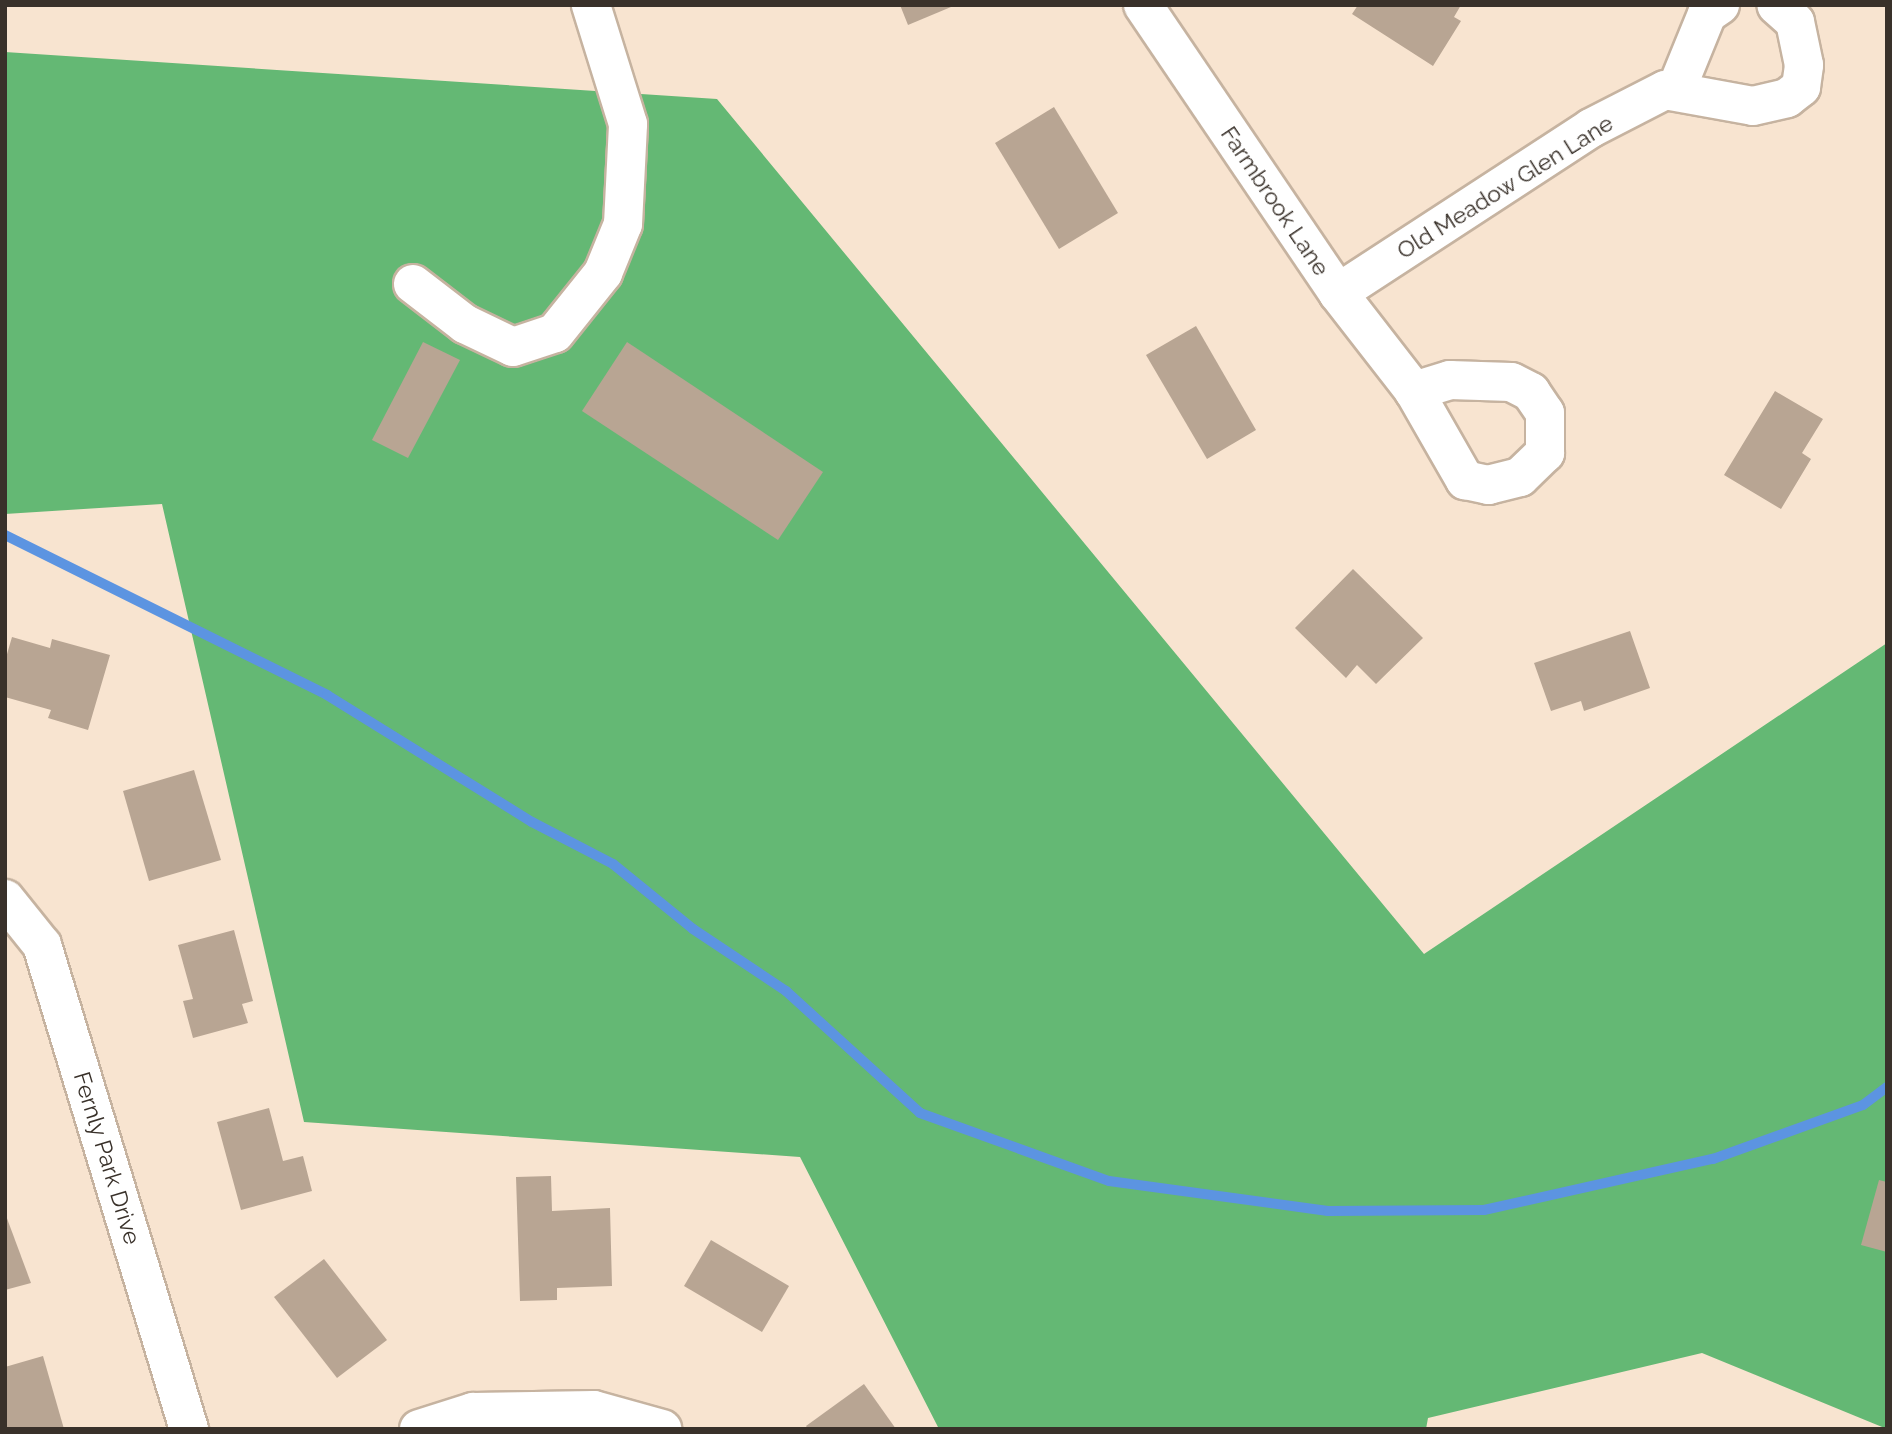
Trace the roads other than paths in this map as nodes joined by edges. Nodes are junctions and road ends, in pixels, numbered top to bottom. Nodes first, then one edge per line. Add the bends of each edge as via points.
1 (592, 5) edge
2 (1143, 5) edge
3 (1720, 5) edge
4 (1776, 5) edge
5 (1676, 90) junction
6 (413, 284) dead end
7 (1338, 293) junction
8 (1414, 391) dead end
9 (5, 898) edge
10 (189, 1429) edge
11 (419, 1429) edge
12 (662, 1429) edge

1 - 6 street via 628,124 623,225 603,273 555,333 513,347 465,324
2 - 7 street, Farmbrook Lane
3 - 5 street via 1707,15
4 - 5 street via 1795,22 1800,34 1801,87 1787,98 1752,106
5 - 7 street, Old Meadow Glen Lane via 1665,90 1591,128
7 - 8 street, Farmbrook Lane
9 - 10 street, Fernly Park Drive via 42,945
11 - 12 street via 473,1412 594,1410

